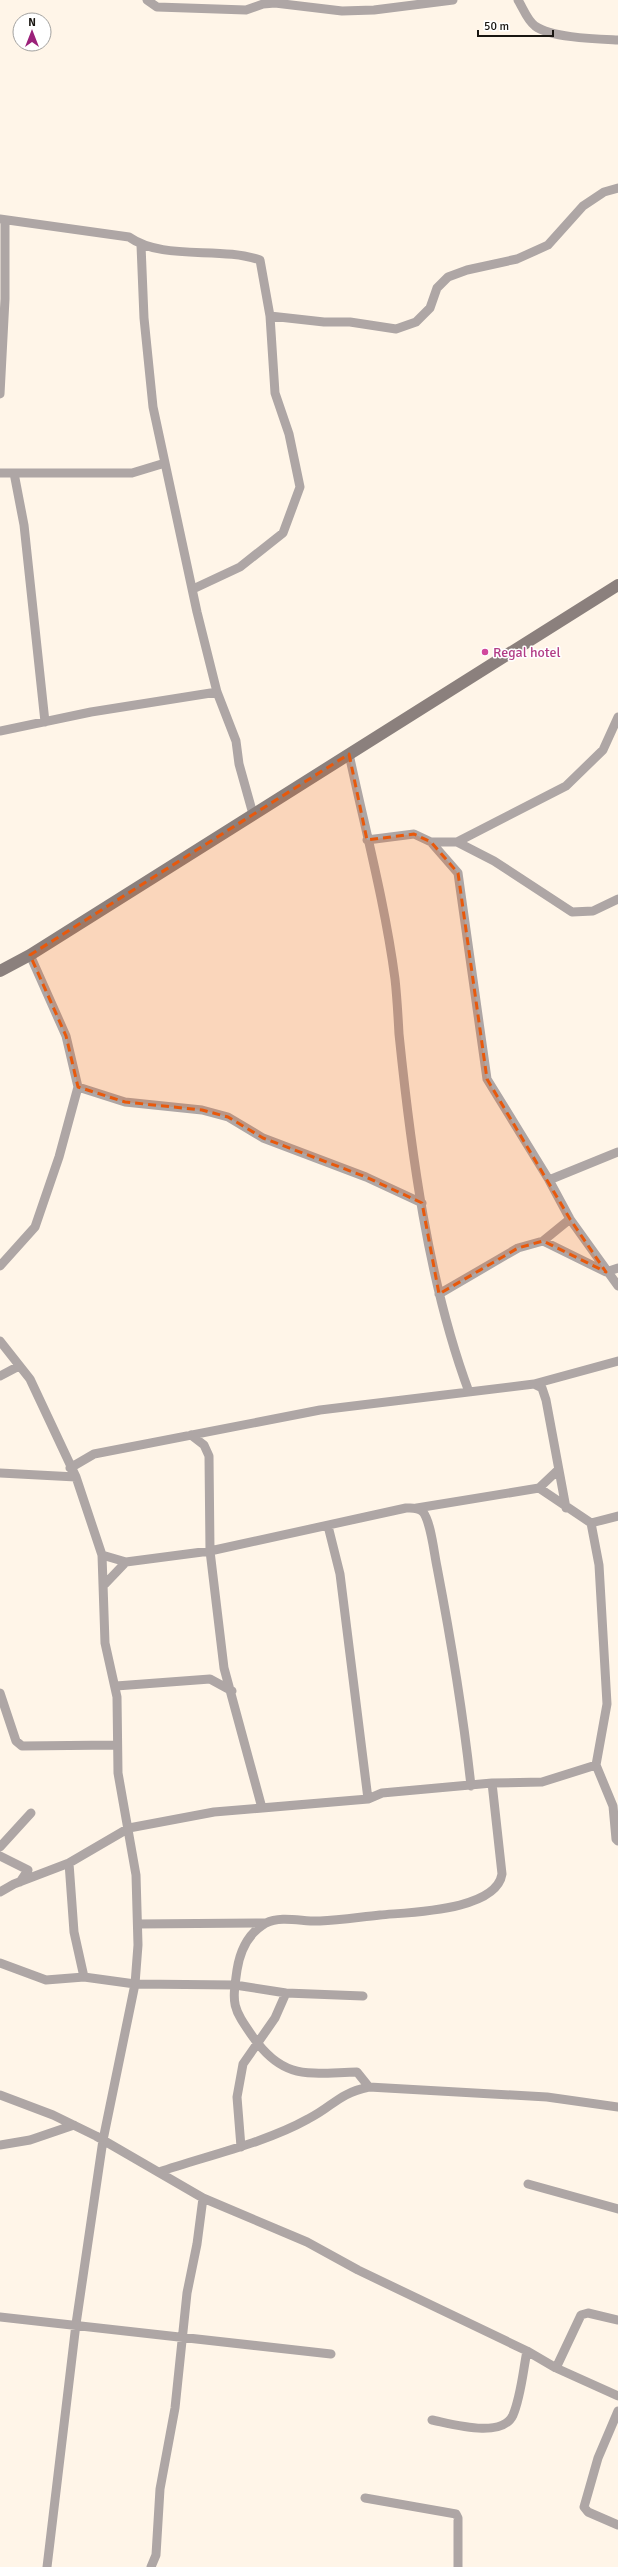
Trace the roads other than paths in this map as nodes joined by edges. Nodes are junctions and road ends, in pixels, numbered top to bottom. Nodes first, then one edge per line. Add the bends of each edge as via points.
1 (147, 0) edge
2 (453, 0) edge
3 (518, 0) edge
4 (618, 40) edge
5 (618, 188) edge
6 (2, 220) edge
7 (141, 245) junction
8 (270, 316) junction
9 (0, 394) edge
10 (165, 463) junction
11 (0, 473) edge
12 (14, 473) junction
13 (618, 585) edge
14 (193, 589) junction
15 (217, 692) junction
16 (618, 717) edge
17 (44, 722) junction
18 (0, 731) edge
19 (349, 754) junction
20 (253, 814) junction
21 (367, 840) junction
22 (431, 842) junction
23 (457, 842) junction
24 (618, 899) edge
25 (30, 955) junction
26 (0, 971) edge
27 (78, 1087) junction
28 (618, 1152) edge
29 (549, 1180) junction
30 (422, 1204) junction
31 (570, 1220) junction
32 (543, 1241) junction
33 (0, 1266) edge
34 (618, 1268) edge
35 (606, 1272) junction
36 (618, 1286) edge
37 (439, 1294) junction
38 (0, 1341) edge
39 (618, 1361) edge
40 (19, 1366) junction
41 (0, 1376) edge
42 (534, 1384) junction
43 (469, 1392) junction
44 (191, 1435) junction
45 (70, 1468) junction
46 (558, 1470) junction
47 (0, 1473) edge
48 (76, 1477) junction
49 (539, 1488) junction
50 (417, 1508) junction
51 (566, 1508) junction
52 (618, 1516) edge
53 (591, 1523) junction
54 (328, 1526) junction
55 (210, 1551) junction
56 (102, 1555) junction
57 (126, 1562) junction
58 (105, 1584) junction
59 (224, 1668) junction
60 (210, 1679) junction
61 (116, 1686) junction
62 (232, 1691) junction
63 (0, 1693) edge
64 (116, 1745) junction
65 (596, 1765) junction
66 (492, 1783) junction
67 (471, 1786) junction
68 (368, 1799) junction
69 (262, 1808) junction
70 (31, 1813) dead end
71 (129, 1828) junction
72 (618, 1841) edge
73 (0, 1847) edge
74 (0, 1856) edge
75 (69, 1863) junction
76 (20, 1882) junction
77 (0, 1892) edge
78 (266, 1923) junction
79 (138, 1924) junction
80 (0, 1963) edge
81 (84, 1977) junction
82 (134, 1984) junction
83 (235, 1985) junction
84 (286, 1993) junction
85 (363, 1996) dead end
86 (258, 2044) junction
87 (369, 2087) junction
88 (0, 2095) edge
89 (618, 2107) edge
90 (74, 2125) junction
91 (103, 2140) junction
92 (0, 2145) edge
93 (240, 2147) junction
94 (159, 2172) junction
95 (528, 2184) dead end
96 (204, 2198) junction
97 (618, 2208) edge
98 (0, 2316) edge
99 (618, 2320) edge
100 (76, 2324) junction
101 (182, 2338) junction
102 (527, 2351) junction
103 (331, 2354) dead end
104 (556, 2368) junction
105 (618, 2396) edge
106 (618, 2411) edge
107 (432, 2420) dead end
108 (365, 2498) dead end
109 (618, 2524) edge
110 (47, 2567) edge
111 (151, 2567) edge
112 (458, 2567) edge

1 - 2 street via 157,7 246,10 262,4 275,3 342,11 374,10
3 - 4 street via 535,26 550,32
5 - 8 street via 604,192 583,206 548,245 517,259 448,277 437,288 430,308 416,322 396,329 350,322
6 - 7 street via 129,237
6 - 9 street via 5,299
7 - 8 street via 246,255 260,260
7 - 10 street via 148,369
8 - 14 street via 275,393 289,434 300,487 283,533 240,567
10 - 12 street via 132,473
10 - 14 street
11 - 12 street
12 - 17 street via 24,525
13 - 19 main road
14 - 15 street
15 - 17 street
15 - 20 street via 236,741 239,764
16 - 23 street via 603,750 566,786
17 - 18 street
19 - 20 main road
19 - 21 street
20 - 25 main road
21 - 22 street via 414,834
21 - 30 street via 386,923 395,980
22 - 23 street
22 - 29 street via 458,873 487,1079
23 - 24 street via 494,861 572,912 592,911
25 - 26 main road
25 - 27 street via 66,1036
27 - 30 street via 125,1102 202,1110 228,1116 263,1138 366,1177
27 - 33 street via 59,1157 35,1227
28 - 29 street
29 - 31 street
30 - 37 street
31 - 32 street
31 - 35 street
32 - 35 street
32 - 37 street via 518,1248
34 - 35 street
35 - 36 street
37 - 43 street via 454,1353
38 - 40 street
39 - 42 street
40 - 41 street
40 - 45 street via 30,1379
42 - 43 street
42 - 46 street via 542,1388 546,1400
43 - 44 street via 320,1410
44 - 45 street via 94,1454
44 - 55 street via 204,1445 209,1456
45 - 48 street
46 - 49 street
46 - 51 street
47 - 48 street
48 - 56 street
49 - 50 street
49 - 51 street
50 - 54 street via 382,1513
50 - 67 street via 426,1518 456,1664
51 - 53 street
52 - 53 street
53 - 65 street via 599,1565 607,1704
54 - 55 street
54 - 68 street via 340,1574
55 - 57 street
55 - 59 street
56 - 57 street
56 - 58 street
57 - 58 street
58 - 61 street via 105,1643
59 - 60 street
59 - 62 street
60 - 61 street
60 - 62 street
61 - 64 street
62 - 69 street
63 - 64 street via 16,1741 22,1746
64 - 71 street via 118,1773
65 - 66 street via 542,1782
65 - 72 street via 613,1806
66 - 67 street
66 - 78 street via 502,1874 501,1881 495,1888 472,1901 441,1909 320,1921 275,1920
67 - 68 street via 382,1793
68 - 69 street
69 - 71 street via 214,1812
70 - 73 street
71 - 75 street
71 - 79 street via 136,1875
74 - 76 street via 28,1870
75 - 76 street
75 - 81 street via 74,1932
76 - 77 street
78 - 79 street
78 - 83 street via 252,1935 243,1948
79 - 82 street
80 - 81 street via 46,1980
81 - 82 street
82 - 83 street
82 - 91 street
83 - 84 street
83 - 86 street via 233,2000 236,2013
84 - 85 street
84 - 86 street via 275,2018
86 - 87 street via 281,2066 300,2073 357,2072
86 - 93 street via 243,2064 237,2097
87 - 89 street via 547,2097
87 - 93 street via 342,2095 308,2119
88 - 90 street
90 - 91 street
90 - 92 street via 30,2140
91 - 94 street
91 - 100 street
93 - 94 street
94 - 96 street
95 - 97 street
96 - 101 street via 187,2293
96 - 102 street via 307,2242 358,2270
98 - 100 street
99 - 104 street via 588,2313 581,2315
100 - 101 street
100 - 110 street
101 - 103 street
101 - 111 street via 174,2408 160,2489 156,2555
102 - 104 street
102 - 107 street via 515,2407 508,2422 493,2428 476,2428
104 - 105 street
106 - 109 street via 598,2458 584,2508
108 - 112 street via 456,2514

